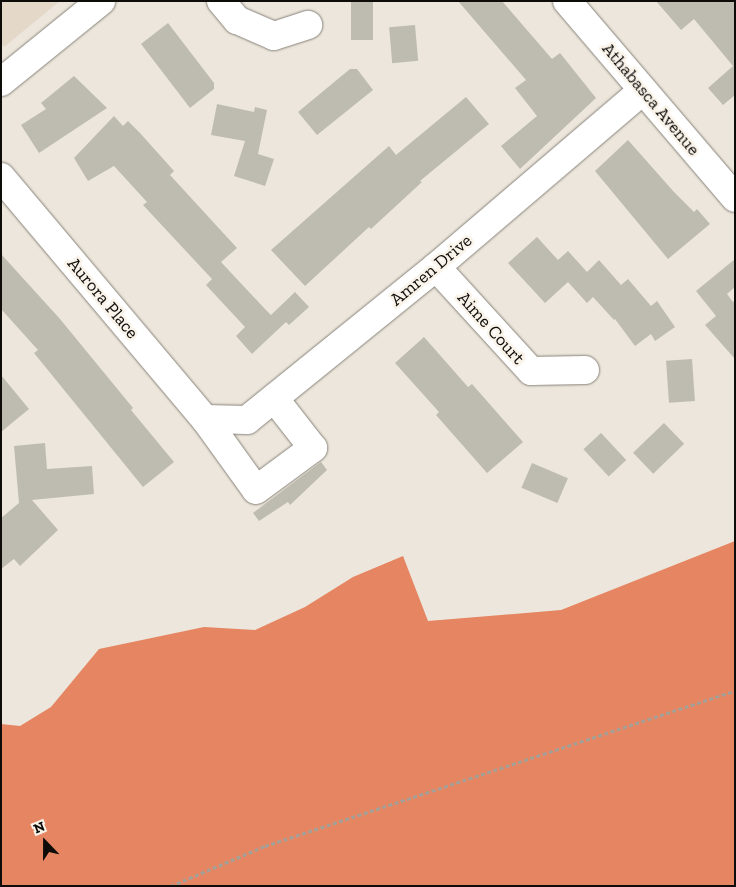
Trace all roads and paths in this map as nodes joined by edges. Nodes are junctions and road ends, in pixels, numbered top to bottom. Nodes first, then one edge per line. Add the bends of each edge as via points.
1 (101, 1) edge
2 (221, 1) edge
3 (567, 1) edge
4 (308, 26) dead end
5 (1, 82) edge
6 (643, 90) junction
7 (1, 177) edge
8 (735, 198) edge
9 (436, 267) junction
10 (585, 370) dead end
11 (274, 398) junction
12 (205, 419) junction
13 (735, 691) edge
14 (171, 886) edge

1 - 5 street
2 - 4 street via 237,20 274,36
3 - 6 street, Athabasca Avenue
6 - 8 street, Athabasca Avenue
6 - 9 street, Amren Drive
7 - 12 street, Aurora Place
9 - 10 street, Aime Court via 531,371
9 - 11 street, Amren Drive
11 - 12 street, Amren Drive via 247,420
11 - 12 street, Aurora Place via 313,448 256,490
13 - 14 path via 265,846

